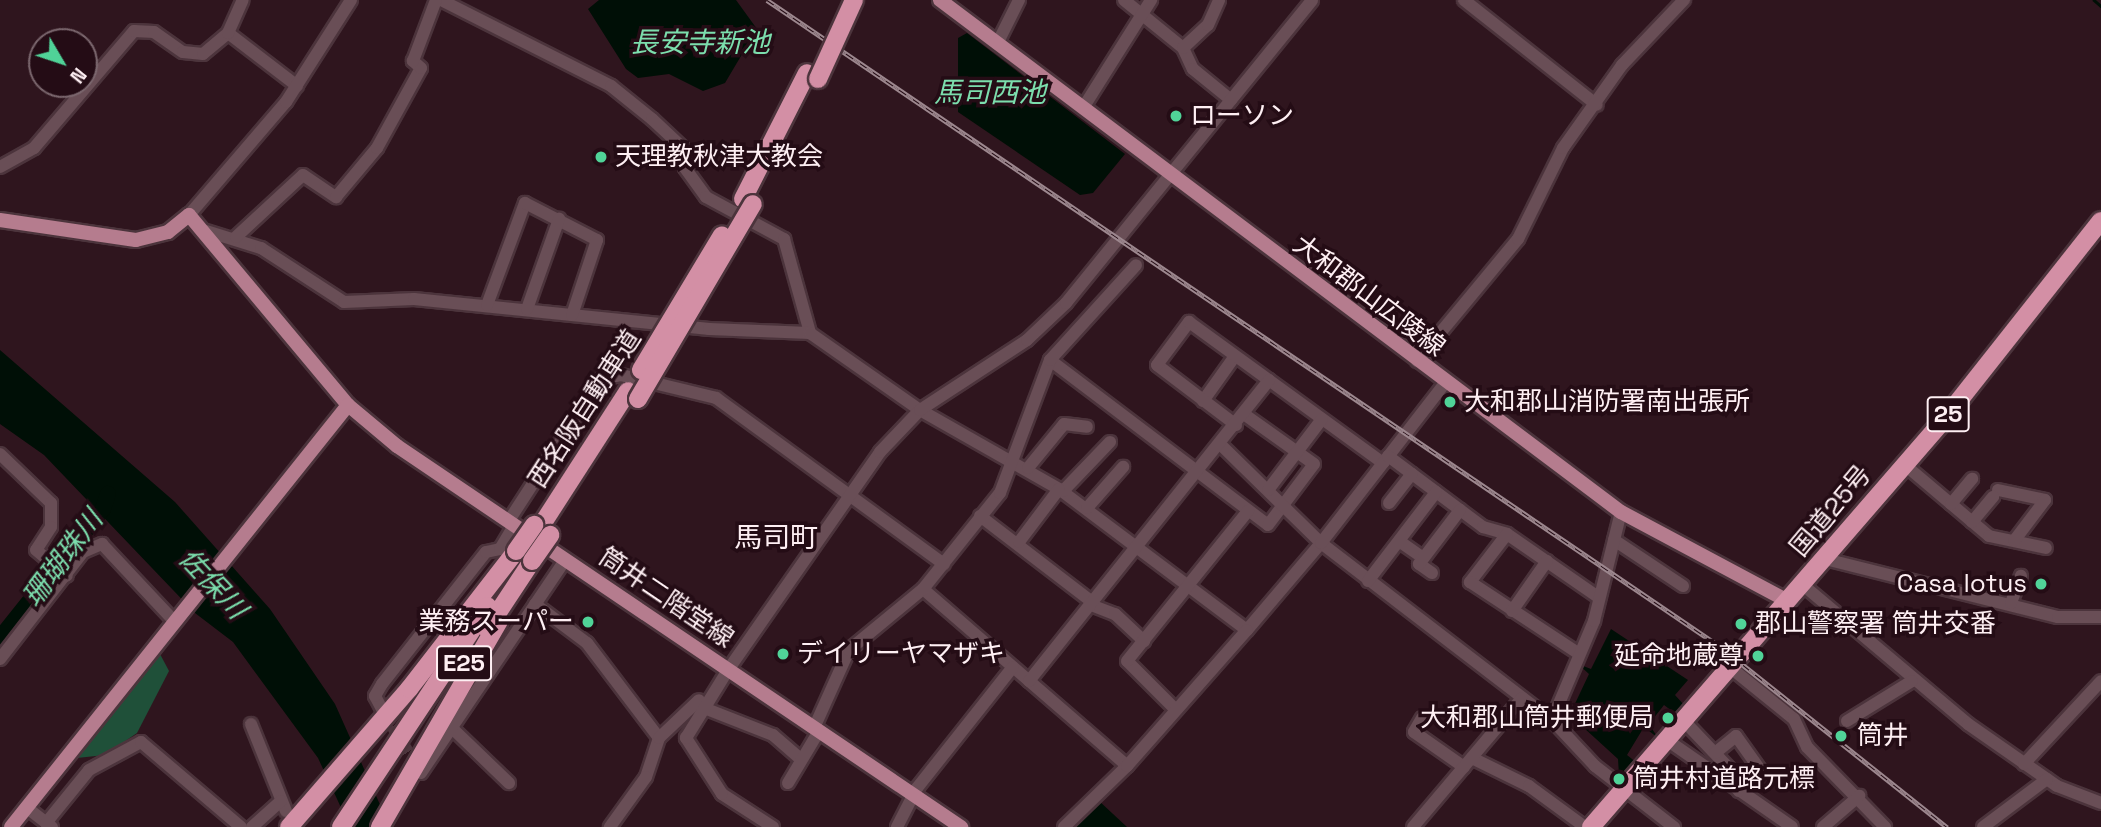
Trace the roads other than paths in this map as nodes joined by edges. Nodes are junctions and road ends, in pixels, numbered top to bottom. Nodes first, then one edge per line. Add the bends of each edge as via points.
1 (243, 0) edge
2 (351, 0) edge
3 (438, 0) edge
4 (841, 0) edge
5 (854, 0) edge
6 (940, 0) edge
7 (1018, 0) edge
8 (1124, 0) edge
9 (1151, 0) edge
10 (1219, 0) edge
11 (1464, 0) edge
12 (1684, 0) edge
13 (1305, 3) edge
14 (1142, 13) junction
15 (228, 33) junction
16 (997, 44) junction
17 (1183, 48) junction
18 (813, 76) junction
19 (297, 86) junction
20 (1231, 100) junction
21 (1597, 105) junction
22 (1083, 108) junction
23 (0, 167) edge
24 (1167, 177) junction
25 (189, 215) junction
26 (559, 219) junction
27 (0, 220) edge
28 (2101, 221) edge
29 (206, 231) junction
30 (236, 237) junction
31 (1136, 265) dead end
32 (487, 304) junction
33 (527, 309) junction
34 (572, 315) junction
35 (810, 333) junction
36 (1235, 356) junction
37 (1050, 360) junction
38 (1417, 361) junction
39 (1269, 380) junction
40 (1445, 383) junction
41 (633, 395) junction
42 (1203, 401) junction
43 (348, 405) junction
44 (920, 410) junction
45 (1244, 414) junction
46 (1322, 419) junction
47 (1236, 425) junction
48 (1087, 427) dead end
49 (1110, 442) dead end
50 (1221, 445) junction
51 (1298, 452) junction
52 (0, 454) edge
53 (1386, 459) junction
54 (1016, 460) junction
55 (1905, 465) junction
56 (1123, 467) dead end
57 (1028, 468) junction
58 (1198, 473) junction
59 (1412, 474) junction
60 (1972, 479) dead end
61 (1061, 490) junction
62 (1268, 490) junction
63 (1436, 492) junction
64 (848, 494) junction
65 (1389, 503) dead end
66 (1951, 504) junction
67 (1284, 506) junction
68 (1087, 508) junction
69 (1460, 510) junction
70 (1248, 511) junction
71 (1620, 512) junction
72 (980, 516) junction
73 (1972, 522) junction
74 (511, 524) junction
75 (541, 530) junction
76 (1507, 534) junction
77 (1614, 540) junction
78 (1399, 541) junction
79 (2014, 541) junction
80 (1019, 542) junction
81 (1321, 543) junction
82 (1137, 545) junction
83 (2046, 548) dead end
84 (526, 557) junction
85 (1423, 558) junction
86 (1825, 559) junction
87 (565, 560) junction
88 (1547, 561) junction
89 (944, 565) junction
90 (1432, 573) dead end
91 (65, 574) junction
92 (2021, 576) dead end
93 (1367, 581) junction
94 (1803, 585) junction
95 (1683, 586) dead end
96 (1187, 588) junction
97 (923, 589) junction
98 (1598, 597) junction
99 (1788, 601) junction
100 (2011, 603) junction
101 (534, 604) junction
102 (1092, 604) junction
103 (1512, 611) junction
104 (2101, 617) edge
105 (177, 619) junction
106 (1247, 629) junction
107 (1144, 641) junction
108 (1579, 654) junction
109 (0, 659) edge
110 (1013, 667) junction
111 (1731, 668) junction
112 (728, 670) junction
113 (1029, 681) junction
114 (1912, 681) junction
115 (2101, 681) edge
116 (1522, 698) junction
117 (704, 708) junction
118 (1174, 708) junction
119 (383, 711) tunnel mouth
120 (1422, 718) dead end
121 (1552, 720) junction
122 (1684, 721) junction
123 (1847, 721) dead end
124 (251, 724) dead end
125 (453, 729) junction
126 (817, 730) junction
127 (659, 738) junction
128 (1667, 740) junction
129 (1715, 753) junction
130 (798, 757) junction
131 (392, 760) junction
132 (1468, 763) junction
133 (2024, 764) junction
134 (1127, 766) junction
135 (414, 778) junction
136 (2047, 779) junction
137 (509, 783) dead end
138 (788, 783) dead end
139 (1742, 788) junction
140 (1624, 790) junction
141 (915, 796) junction
142 (1859, 796) junction
143 (2101, 803) edge
144 (26, 807) junction
145 (284, 817) edge
146 (49, 825) edge
147 (11, 827) edge
148 (241, 827) edge
149 (252, 827) edge
150 (341, 827) edge
151 (355, 827) edge
152 (380, 827) edge
153 (610, 827) edge
154 (773, 827) edge
155 (897, 827) edge
156 (961, 827) edge
157 (1063, 827) edge
158 (1413, 827) edge
159 (1585, 827) edge
160 (1591, 827) edge
161 (1674, 827) edge
162 (1792, 827) edge
163 (1823, 827) edge
164 (1885, 827) edge
165 (1983, 827) edge

1 - 15 street
2 - 19 street
3 - 30 street via 413,61 421,68 377,148 336,197 303,175
3 - 35 street via 611,86 652,119 683,148 685,168 706,197 784,239
4 - 18 highway, 西名阪自動車道 / E25
5 - 18 highway, 西名阪自動車道 / E25, bridge
6 - 16 main road, 大和郡山広陵線
7 - 16 street
8 - 14 street
9 - 14 street
10 - 17 street via 1208,25
11 - 21 street
12 - 21 street via 1622,65
13 - 20 street
14 - 17 street
14 - 22 street
15 - 19 street
15 - 23 street via 195,55 154,32 134,31 34,149
16 - 22 main road, 大和郡山広陵線
17 - 20 street via 1193,69
18 - 41 highway, 西名阪自動車道 / E25, bridge via 748,201
19 - 25 street
20 - 24 street
21 - 38 street via 1563,148 1518,239
22 - 24 main road, 大和郡山広陵線
24 - 38 main road, 大和郡山広陵線
24 - 44 street via 1046,323
25 - 27 main road via 168,232 136,240
25 - 29 main road, 筒井二階堂線
26 - 32 street via 525,203
26 - 33 street
26 - 34 street via 597,240
28 - 55 highway, 国道25号 / 25
29 - 30 street
29 - 43 main road, 筒井二階堂線
30 - 32 street via 344,302
31 - 37 street
32 - 33 street
33 - 34 street
34 - 35 street
35 - 44 street
36 - 39 street
36 - 42 street
36 - 42 street via 1189,322 1157,365
37 - 54 street
37 - 58 street
38 - 40 main road, 大和郡山広陵線
39 - 45 street
39 - 46 street
40 - 53 street
40 - 71 main road, 大和郡山広陵線
41 - 75 highway, 西名阪自動車道 / E25
41 - 75 highway, 西名阪自動車道 / E25 via 607,425
42 - 47 street
43 - 74 main road, 筒井二階堂線
43 - 105 main road
44 - 54 street
44 - 64 street
45 - 47 street
45 - 51 street
46 - 51 street
46 - 53 street
47 - 50 street
48 - 57 street via 1064,424
49 - 61 street
50 - 58 street
50 - 62 street
51 - 62 street
51 - 67 street via 1314,464
52 - 91 street via 51,503 54,517 39,553
53 - 59 street
53 - 81 street
54 - 57 street
54 - 72 street
55 - 66 street
55 - 86 highway, 国道25号 / 25
56 - 68 street
57 - 61 street
58 - 70 street
58 - 82 street
59 - 63 street
59 - 65 street
60 - 66 street
61 - 68 street
61 - 80 street
62 - 67 street
63 - 69 street
63 - 78 street
64 - 74 street via 716,398 611,376 601,379
64 - 89 street
64 - 112 street
66 - 73 street
67 - 70 street via 1268,525
67 - 81 street
68 - 82 street
69 - 76 street
69 - 85 street
70 - 96 street
71 - 77 street
71 - 99 main road, 大和郡山広陵線
72 - 80 street
72 - 89 street
73 - 79 street via 1989,536
73 - 79 street via 1995,493 2045,500
74 - 87 main road, 筒井二階堂線
74 - 119 street via 500,549 486,552 382,684 375,696
75 - 84 highway, 西名阪自動車道 / E25
76 - 88 street
76 - 103 street via 1470,582
77 - 95 street
77 - 98 street
78 - 85 street
78 - 93 street
79 - 83 street
80 - 102 street
81 - 93 street
81 - 106 street
82 - 96 street
82 - 102 street
84 - 131 highway, 西名阪自動車道 / E25
84 - 135 highway
84 - 145 highway via 308,805
85 - 90 street via 1419,564
86 - 94 highway, 国道25号 / 25
86 - 100 street
87 - 101 street
87 - 112 main road, 筒井二階堂線
88 - 98 street
88 - 103 street
89 - 97 street
91 - 105 street via 83,552 102,544
91 - 109 street
92 - 100 street
93 - 116 street
94 - 99 highway, 国道25号 / 25
94 - 114 street
96 - 106 street
96 - 107 street
97 - 110 street
97 - 126 street via 849,650
98 - 108 street
99 - 111 highway, 国道25号 / 25
100 - 104 street via 2058,617
101 - 125 street
101 - 127 street via 587,643
102 - 107 street via 1115,614
102 - 113 street
103 - 108 street
105 - 144 main road
106 - 118 street
107 - 118 street via 1127,661
108 - 121 street
110 - 113 street
110 - 141 street
111 - 122 highway, 国道25号 / 25
111 - 142 street via 1794,719 1807,747
112 - 117 street
112 - 126 main road, 筒井二階堂線
112 - 127 street
113 - 134 street
114 - 123 street
114 - 133 street
115 - 133 street
116 - 121 street
116 - 132 street
117 - 130 street via 774,735
117 - 154 street via 686,738 722,794
118 - 134 street
120 - 132 street via 1414,732
121 - 140 street
122 - 128 highway, 国道25号 / 25
122 - 129 street
124 - 145 street
125 - 135 street
125 - 137 street
126 - 130 street
126 - 141 main road, 筒井二階堂線
127 - 153 street via 646,777
128 - 139 street
128 - 140 highway, 国道25号 / 25
129 - 139 street
129 - 139 street via 1736,736 1761,771
130 - 138 street
131 - 150 highway, 西名阪自動車道 / E25
131 - 151 highway, 西名阪自動車道 / E25
132 - 158 street
132 - 159 street via 1529,786
133 - 136 street
134 - 157 street
135 - 152 highway
136 - 143 street
136 - 165 street
139 - 162 street
140 - 160 highway, 国道25号 / 25
140 - 161 street
141 - 155 street
141 - 156 main road, 筒井二階堂線
142 - 163 street
142 - 164 street
144 - 146 street
144 - 147 main road
145 - 149 street
146 - 148 street via 89,770 141,742

